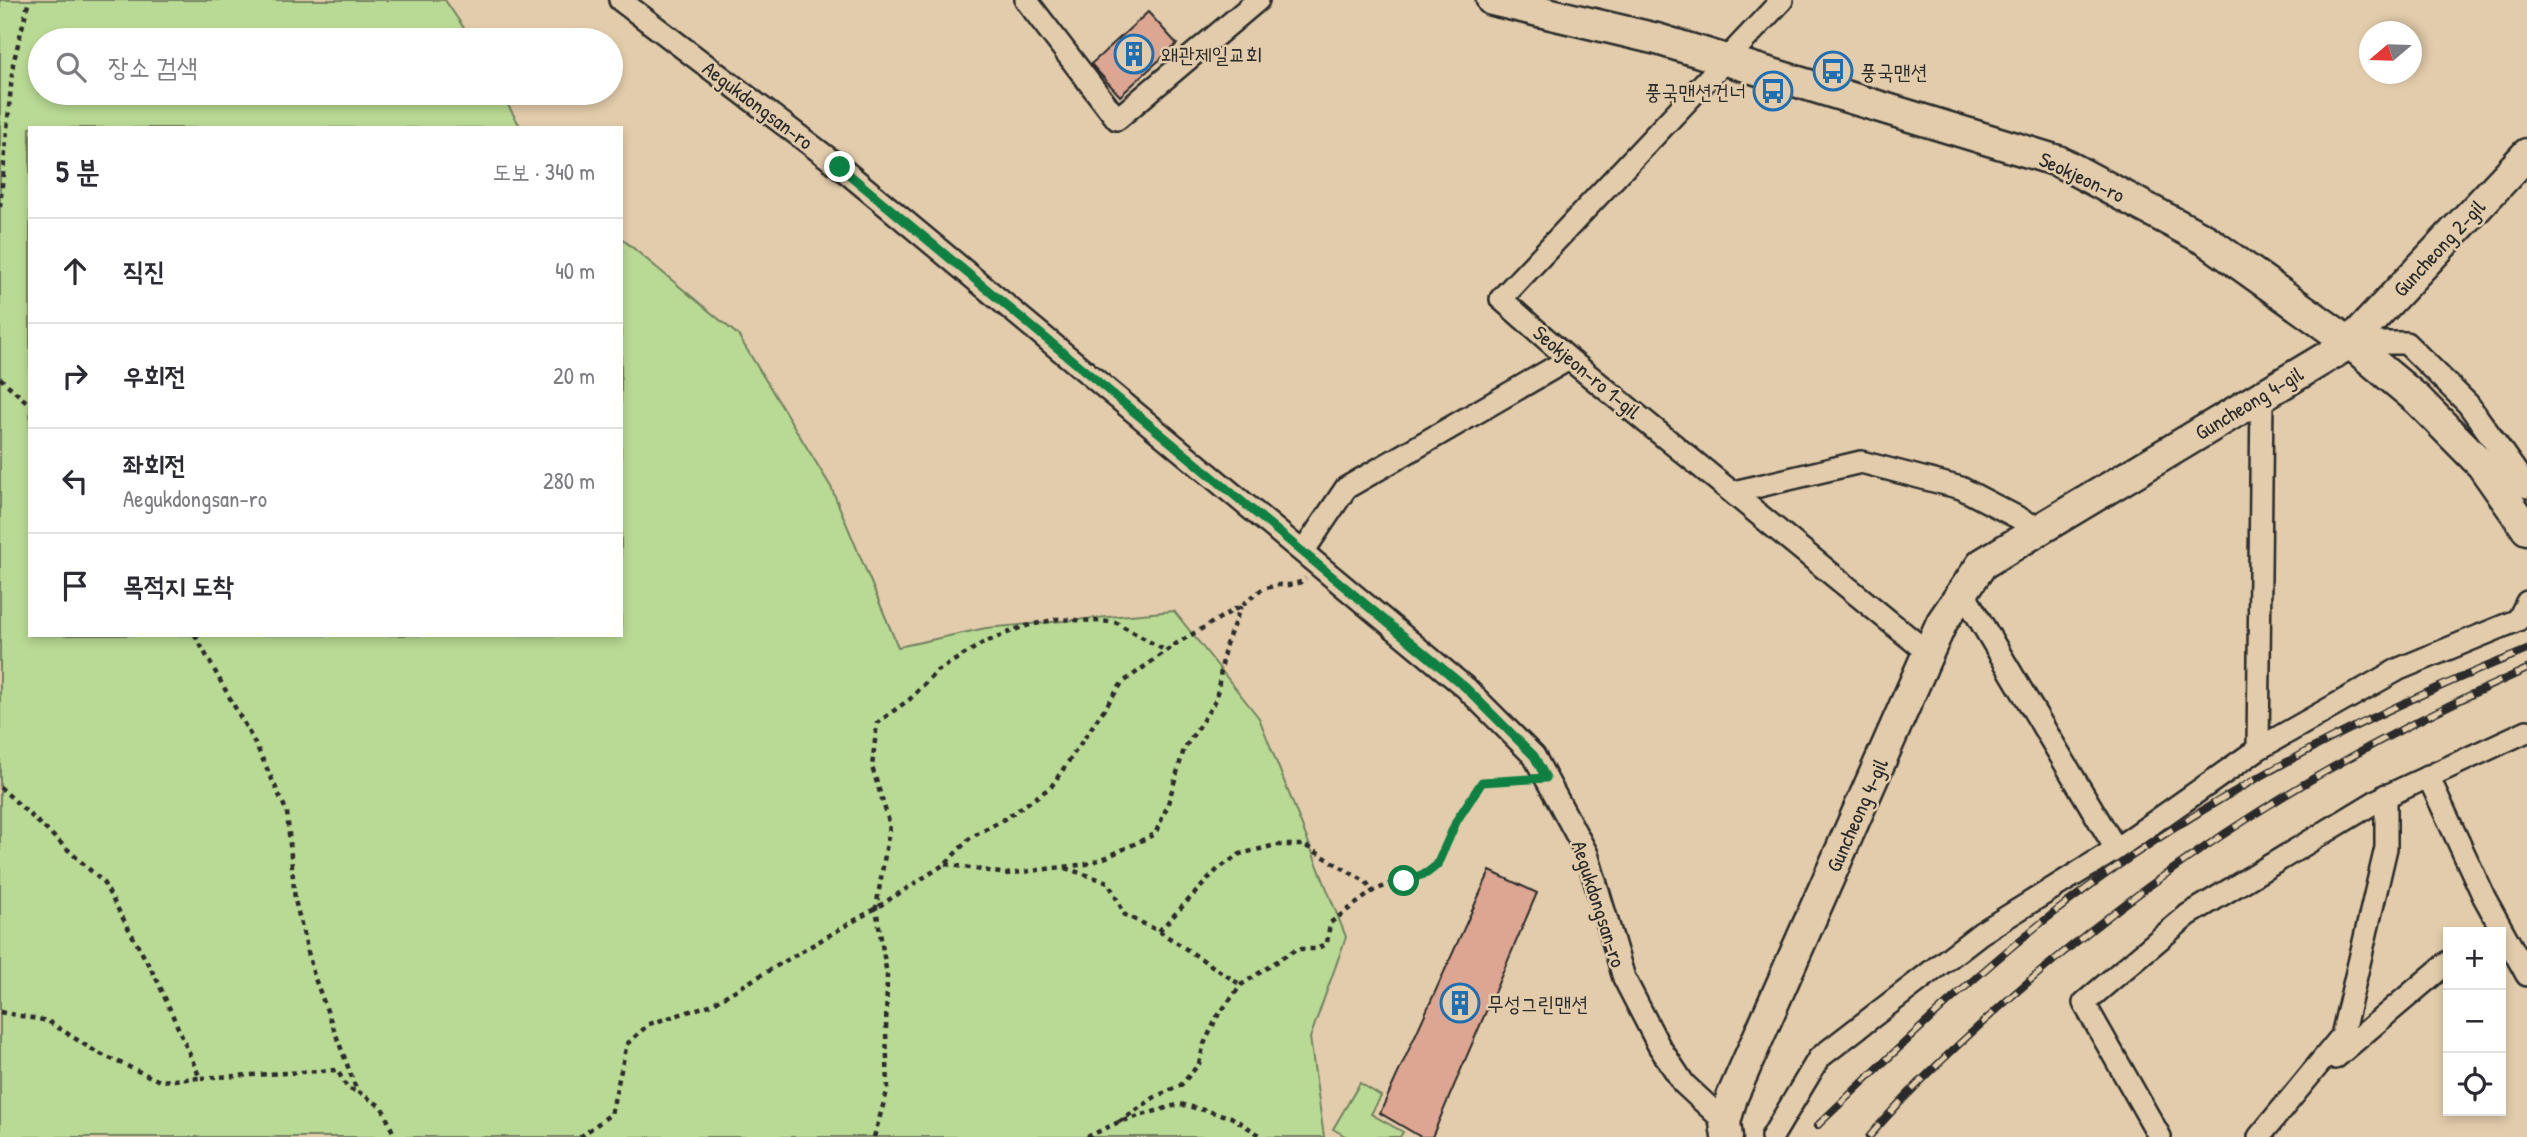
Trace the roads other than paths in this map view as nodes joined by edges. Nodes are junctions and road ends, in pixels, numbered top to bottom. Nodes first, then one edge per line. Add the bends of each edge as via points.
1 (620, 0) edge
2 (1026, 0) edge
3 (1258, 0) edge
4 (1492, 0) edge
5 (1782, 0) edge
6 (1725, 60) junction
7 (2527, 154) edge
8 (2350, 342) junction
9 (1569, 359) junction
10 (2262, 396) junction
11 (2527, 487) edge
12 (1734, 492) junction
13 (2040, 529) junction
14 (2527, 529) edge
15 (1310, 558) junction
16 (1963, 592) junction
17 (2527, 602) edge
18 (1928, 653) junction
19 (2527, 731) edge
20 (2258, 749) junction
21 (2428, 776) junction
22 (2386, 795) junction
23 (2116, 849) junction
24 (2490, 926) edge
25 (2443, 965) edge
26 (2525, 968) edge
27 (2299, 1089) junction
28 (1726, 1130) edge
29 (1772, 1137) edge
30 (2160, 1137) edge
31 (2259, 1137) edge

1 - 15 street, Aegukdongsan-ro via 840,167
2 - 3 street via 1117,120
4 - 6 street, Seokjeon-ro
5 - 6 street
6 - 8 street, Seokjeon-ro via 2058,161 2206,240
6 - 9 street, Seokjeon-ro 1-gil via 1501,299
7 - 8 street, Guncheong 2-gil
8 - 10 street, Guncheong 4-gil
8 - 11 street via 2406,343 2468,404
8 - 14 street, Seokjeon-ro via 2417,399 2482,465
9 - 12 street, Seokjeon-ro 1-gil
9 - 15 street via 1346,488
10 - 13 street, Guncheong 4-gil
10 - 20 street
12 - 13 street via 1861,462 1961,488
12 - 18 street, Seokjeon-ro 1-gil
13 - 16 street, Guncheong 4-gil via 1982,564
15 - 28 street, Aegukdongsan-ro via 1466,688 1534,756 1587,854 1624,978 1684,1084
16 - 18 street, Guncheong 4-gil
16 - 23 street
17 - 20 street via 2518,620 2399,669
18 - 28 street, Guncheong 4-gil via 1732,1097
19 - 21 street
20 - 23 street
21 - 22 street
21 - 24 street
22 - 27 street via 2386,848 2342,1036
22 - 30 street via 2188,915 2084,1003
23 - 29 street via 1981,933 1819,1058
24 - 26 street
25 - 27 street
27 - 31 street

